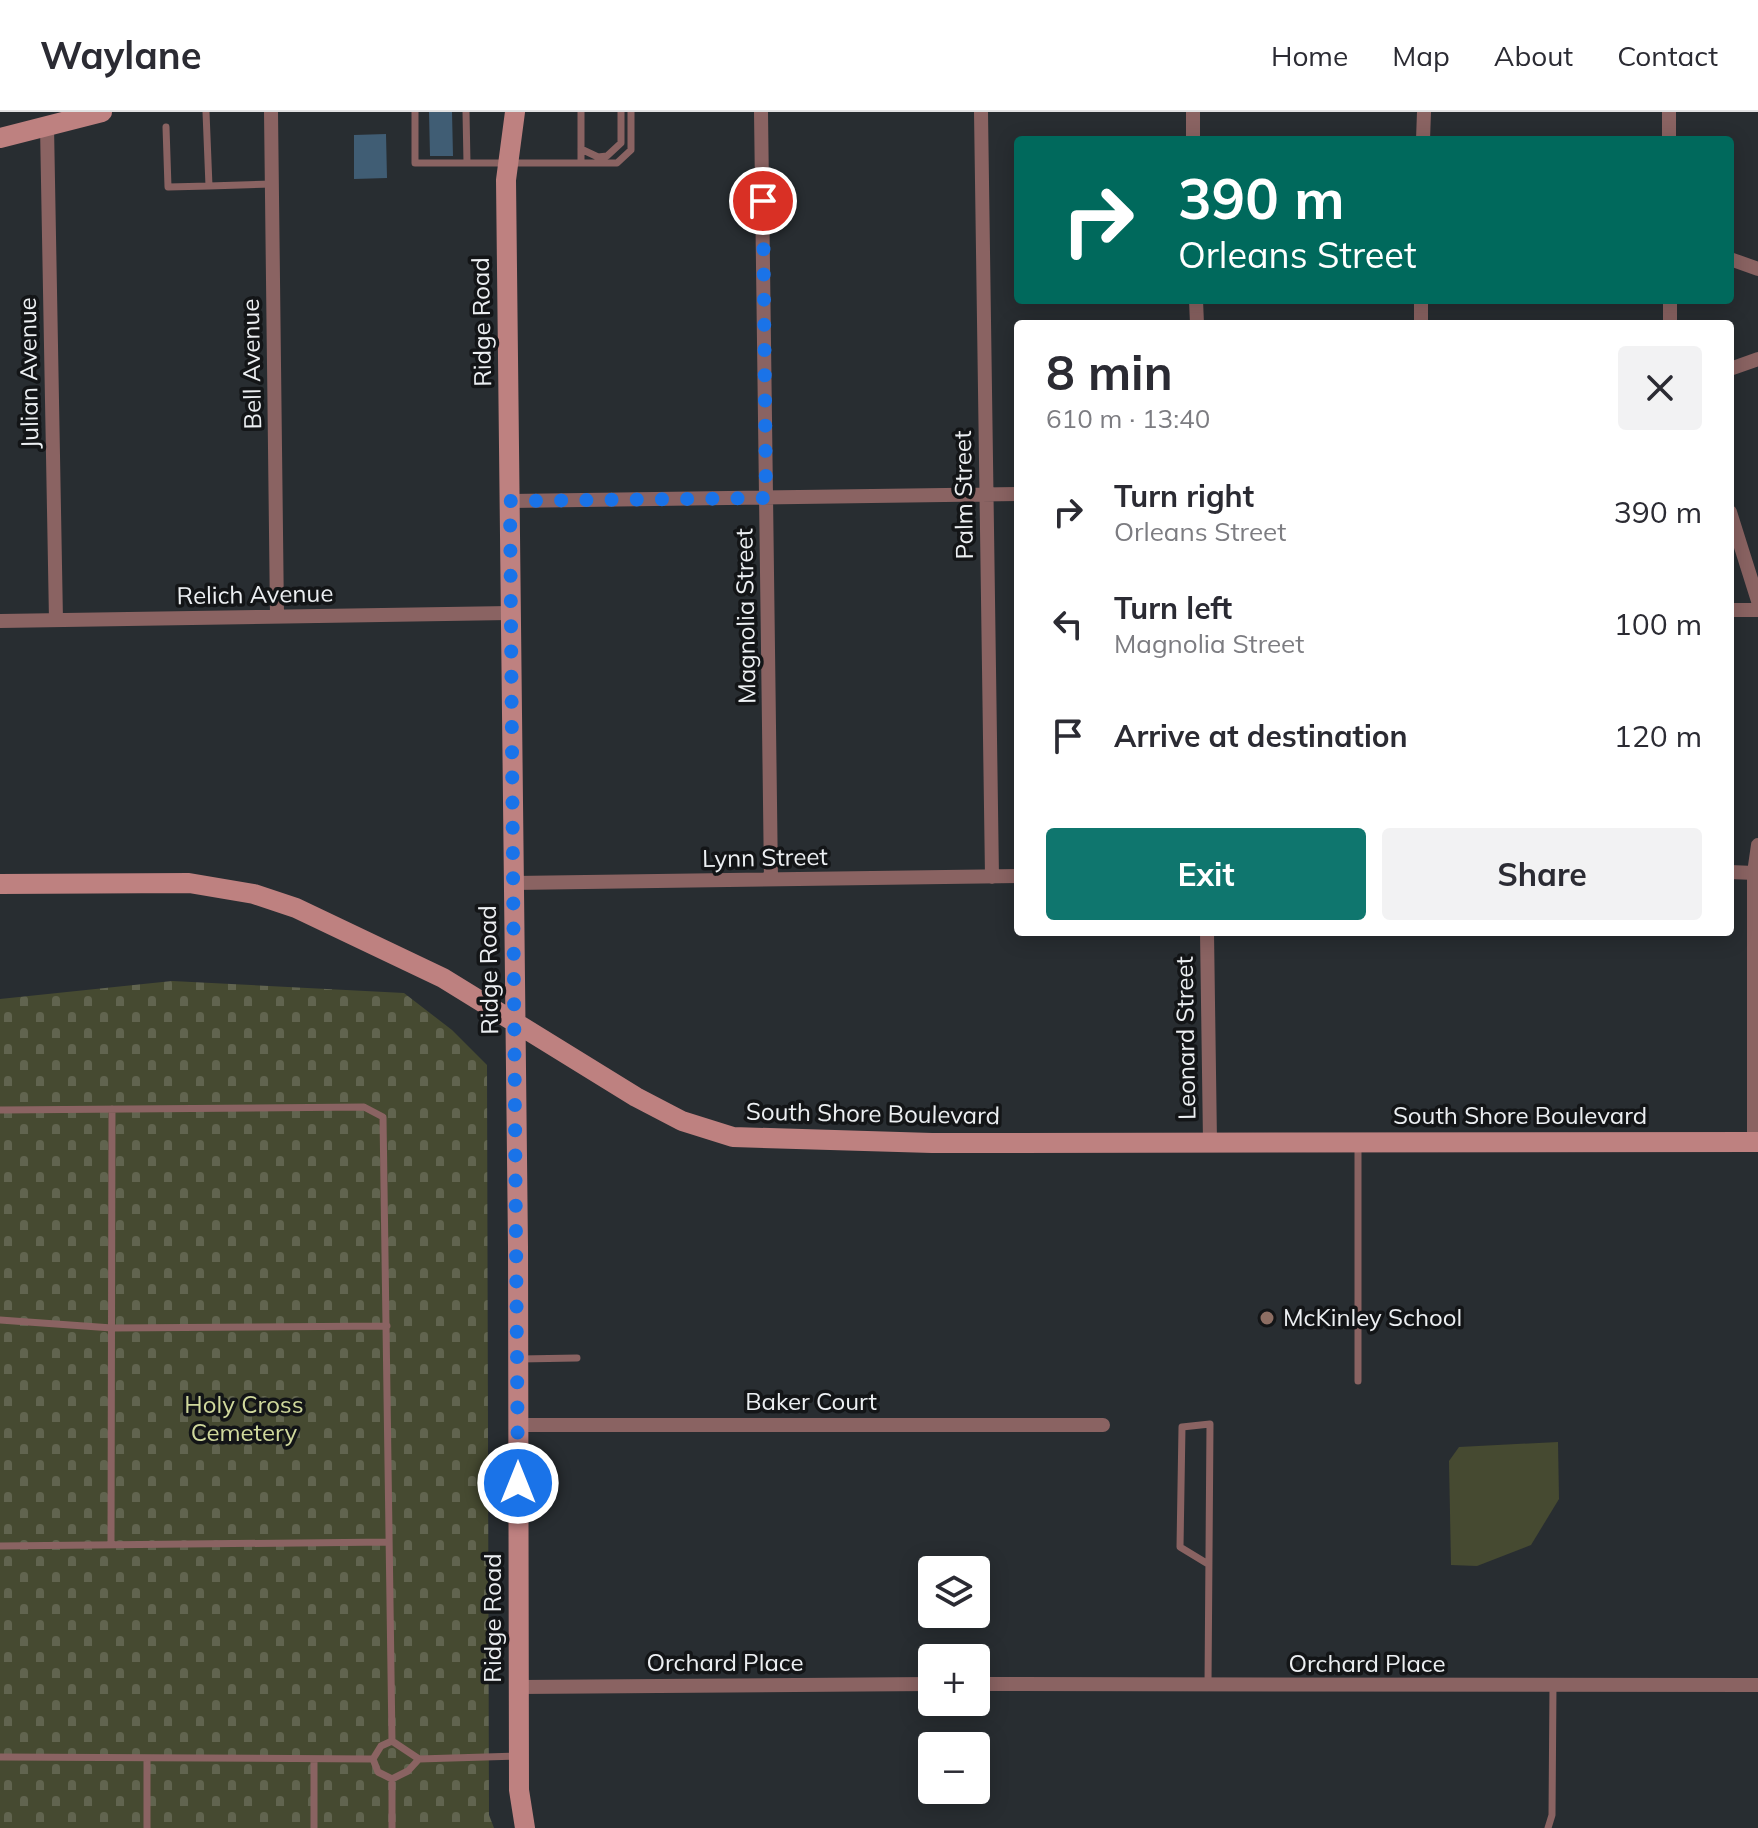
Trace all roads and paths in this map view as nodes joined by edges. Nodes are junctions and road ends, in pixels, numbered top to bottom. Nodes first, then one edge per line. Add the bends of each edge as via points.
1 (102, 112) edge
2 (206, 112) edge
3 (271, 112) edge
4 (415, 112) edge
5 (466, 112) edge
6 (515, 112) edge
7 (581, 112) edge
8 (621, 112) edge
9 (631, 112) edge
10 (761, 112) edge
11 (981, 112) edge
12 (1193, 112) edge
13 (1424, 112) edge
14 (1669, 112) edge
15 (47, 126) junction
16 (166, 127) dead end
17 (1193, 136) edge
18 (1423, 136) edge
19 (1669, 136) edge
20 (0, 138) edge
21 (581, 149) junction
22 (509, 161) junction
23 (581, 162) junction
24 (467, 163) junction
25 (272, 184) junction
26 (209, 186) junction
27 (1734, 260) edge
28 (1758, 269) edge
29 (1758, 359) edge
30 (1734, 368) edge
31 (1014, 494) edge
32 (986, 495) junction
33 (766, 498) junction
34 (510, 501) junction
35 (1734, 525) edge
36 (1758, 601) edge
37 (1734, 610) edge
38 (1758, 610) edge
39 (511, 613) junction
40 (277, 616) junction
41 (56, 620) junction
42 (0, 621) edge
43 (1758, 845) edge
44 (1734, 872) edge
45 (1754, 873) junction
46 (1014, 876) edge
47 (992, 877) junction
48 (771, 879) junction
49 (514, 883) junction
50 (0, 884) edge
51 (1207, 936) edge
52 (515, 1022) junction
53 (112, 1109) junction
54 (0, 1110) edge
55 (1210, 1142) junction
56 (1358, 1142) junction
57 (1756, 1142) edge
58 (0, 1320) edge
59 (387, 1326) junction
60 (112, 1328) junction
61 (577, 1358) dead end
62 (518, 1359) junction
63 (1358, 1381) dead end
64 (518, 1425) junction
65 (1103, 1425) dead end
66 (389, 1542) junction
67 (111, 1545) junction
68 (0, 1546) edge
69 (1208, 1564) junction
70 (918, 1684) edge
71 (990, 1684) edge
72 (1553, 1685) junction
73 (1758, 1685) edge
74 (1208, 1686) junction
75 (519, 1687) junction
76 (392, 1741) junction
77 (519, 1756) junction
78 (0, 1757) edge
79 (147, 1758) junction
80 (314, 1759) junction
81 (373, 1759) junction
82 (419, 1759) junction
83 (392, 1779) junction
84 (147, 1828) edge
85 (314, 1828) edge
86 (392, 1828) edge
87 (525, 1828) edge
88 (1548, 1828) edge

1 - 15 street
2 - 26 lane
3 - 25 street, Bell Avenue
4 - 24 lane via 415,163
5 - 24 lane
6 - 22 street, Ridge Road
7 - 21 lane
8 - 21 lane via 621,143 613,152 598,157
9 - 23 lane via 631,150 617,163
10 - 33 street, Magnolia Street
11 - 32 street, Palm Street
12 - 17 street
13 - 18 street
14 - 19 street
15 - 20 street
15 - 41 street, Julian Avenue
16 - 26 lane via 168,187
21 - 23 lane
22 - 23 lane
22 - 24 lane
22 - 34 street, Ridge Road
25 - 26 lane
25 - 40 street, Bell Avenue
27 - 28 street
29 - 30 street
31 - 32 street
32 - 33 street
32 - 47 street, Palm Street
33 - 34 street
33 - 48 street, Magnolia Street
34 - 39 street, Ridge Road
35 - 36 street
37 - 38 street
39 - 40 street, Relich Avenue
39 - 49 street, Ridge Road
40 - 41 street, Relich Avenue
41 - 42 street, Relich Avenue
43 - 45 street
44 - 45 street
45 - 57 street
46 - 47 street, Lynn Street
47 - 48 street, Lynn Street
48 - 49 street, Lynn Street
49 - 52 street, Ridge Road
50 - 52 street, South Shore Boulevard via 189,883 254,894 296,908 443,978
51 - 55 street, Leonard Street
52 - 55 street, South Shore Boulevard via 636,1097 692,1125 733,1137
52 - 62 street, Ridge Road
53 - 54 lane
53 - 59 lane via 364,1107 383,1117
53 - 60 lane
55 - 56 street, South Shore Boulevard
56 - 57 street, South Shore Boulevard
56 - 63 lane
58 - 60 lane
59 - 60 lane
59 - 66 lane
60 - 67 lane
61 - 62 lane
62 - 64 street, Ridge Road
64 - 65 street, Baker Court
64 - 75 street, Ridge Road
66 - 67 lane
66 - 76 lane
67 - 68 lane
69 - 69 lane via 1209,1533 1210,1424 1182,1427 1180,1547
69 - 74 lane
70 - 75 street, Orchard Place
71 - 74 street, Orchard Place
72 - 73 street, Orchard Place
72 - 74 street, Orchard Place
72 - 88 lane
75 - 77 street, Ridge Road
76 - 81 lane
76 - 82 lane
77 - 82 lane
77 - 87 street, Ridge Road
78 - 79 lane
79 - 80 lane
79 - 84 lane
80 - 81 lane
80 - 85 lane
81 - 83 lane via 378,1772
82 - 83 lane
83 - 86 lane

